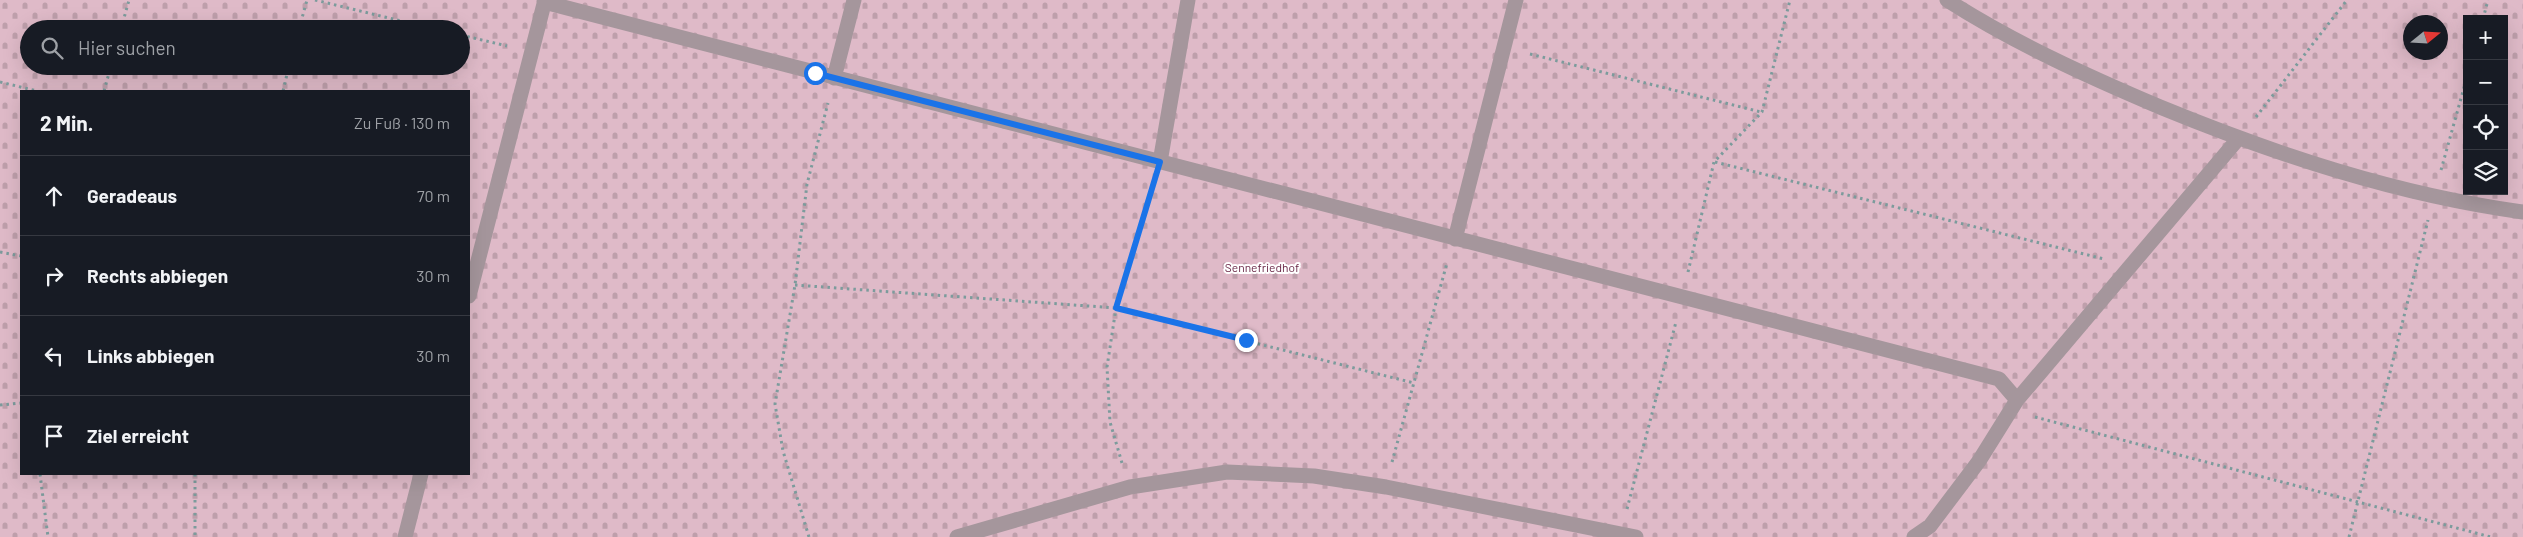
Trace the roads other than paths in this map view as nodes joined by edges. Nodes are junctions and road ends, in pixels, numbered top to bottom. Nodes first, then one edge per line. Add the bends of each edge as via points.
1 (854, 0) edge
2 (1188, 0) edge
3 (1516, 0) edge
4 (1946, 0) edge
5 (545, 1) edge
6 (834, 78) junction
7 (2238, 139) junction
8 (1160, 162) junction
9 (2523, 212) edge
10 (1455, 239) junction
11 (470, 292) edge
12 (2018, 400) junction
13 (421, 475) edge
14 (1628, 536) edge
15 (405, 537) edge
16 (957, 537) edge
17 (1914, 537) edge

1 - 6 lane
2 - 8 lane
3 - 10 lane
4 - 7 lane via 2084,75
5 - 6 lane
5 - 11 lane
6 - 8 lane
7 - 9 lane via 2354,176 2467,204
7 - 12 lane
8 - 10 lane
10 - 12 lane via 1999,380
12 - 17 lane via 1979,461 1930,526
13 - 15 lane
14 - 16 lane via 1386,487 1314,476 1227,472 1130,487

